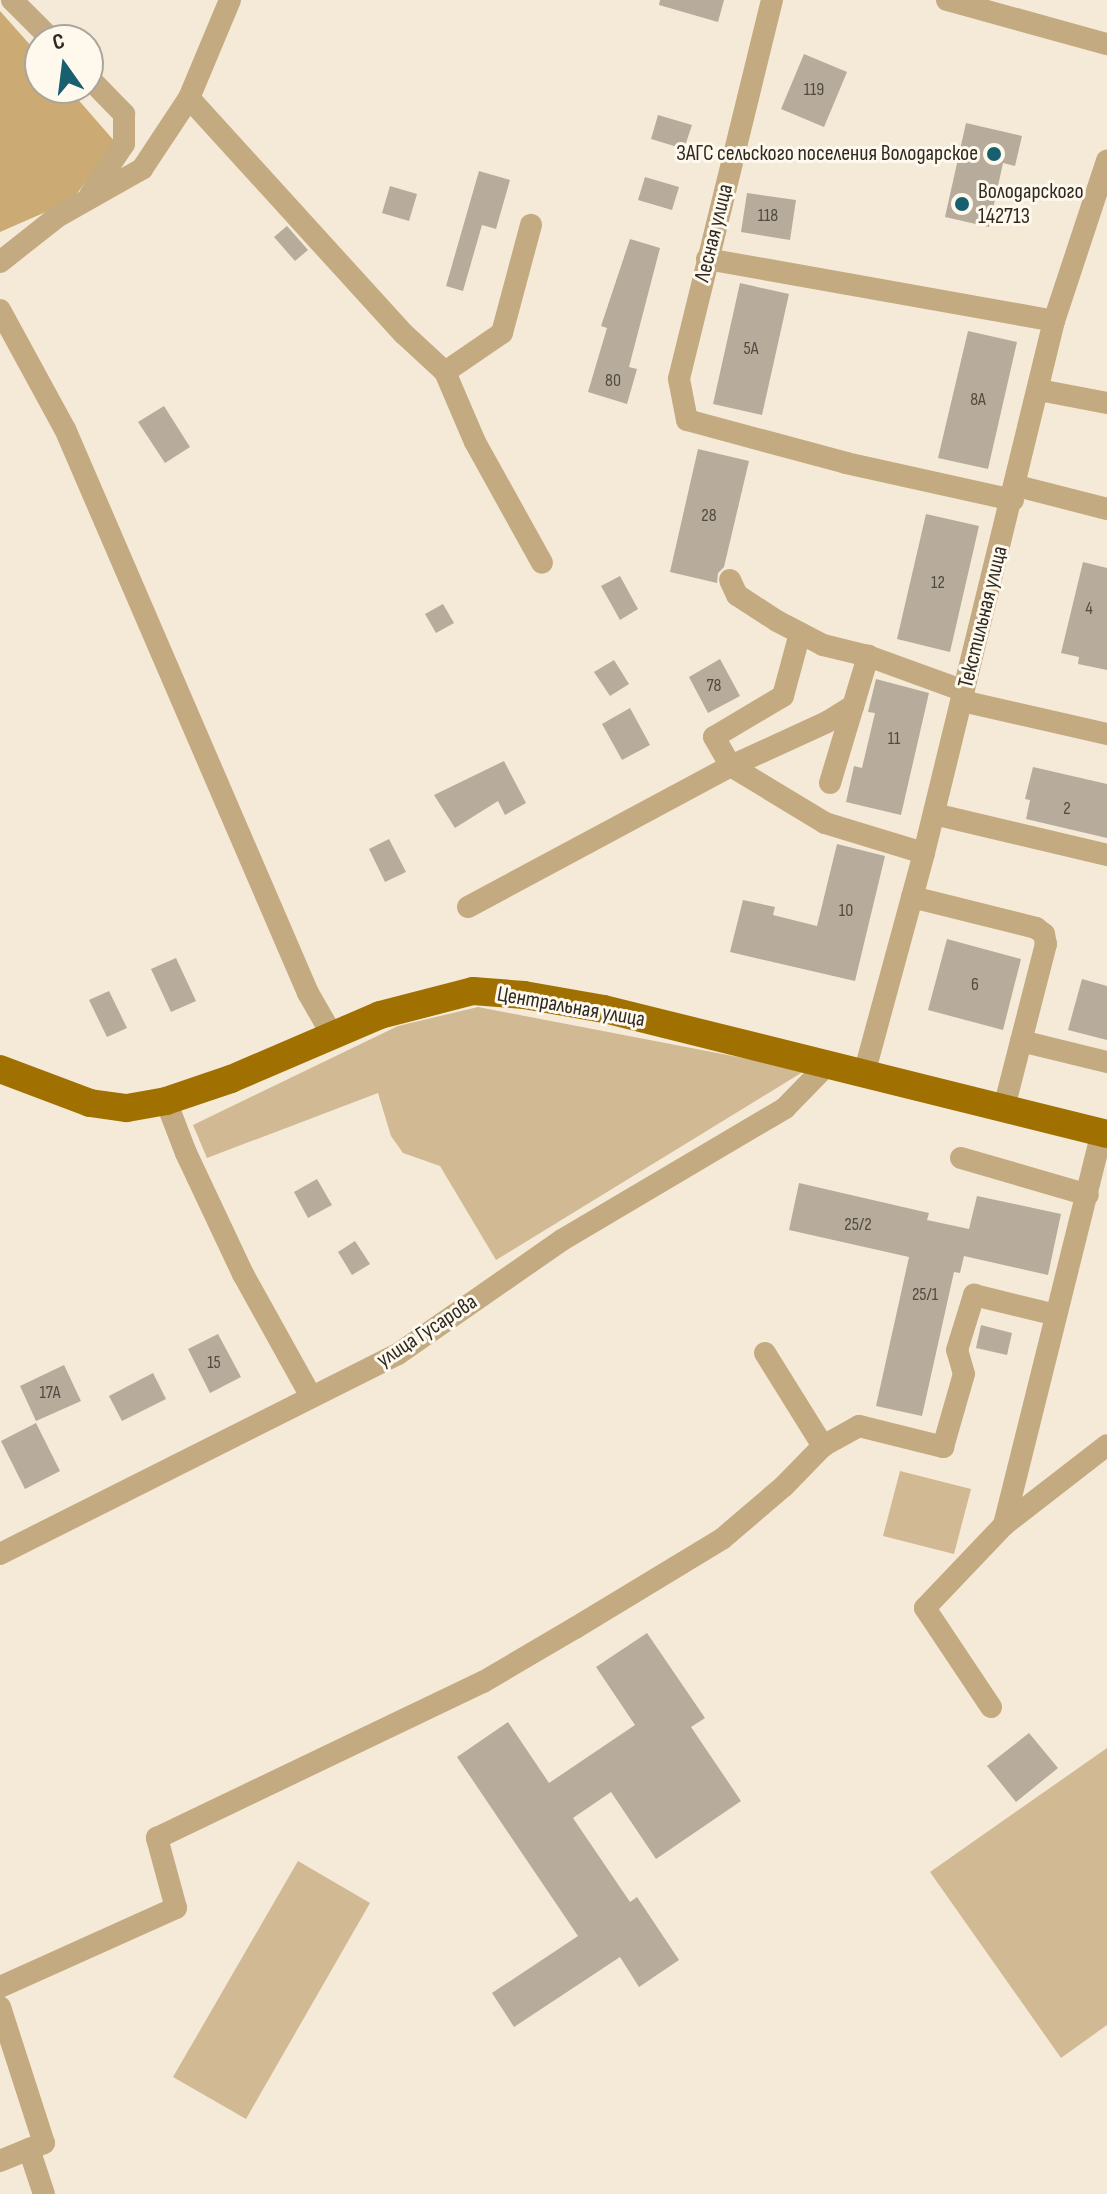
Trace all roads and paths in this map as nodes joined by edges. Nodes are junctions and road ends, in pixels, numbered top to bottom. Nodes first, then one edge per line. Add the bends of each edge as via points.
1 (12, 0) edge
2 (230, 0) edge
3 (772, 0) edge
4 (947, 0) edge
5 (36, 24) edge
6 (1107, 44) edge
7 (104, 93) edge
8 (189, 98) junction
9 (1107, 161) edge
10 (85, 201) junction
11 (531, 225) dead end
12 (707, 259) junction
13 (0, 262) edge
14 (0, 310) edge
15 (1054, 321) junction
16 (445, 372) junction
17 (1039, 390) junction
18 (1107, 403) edge
19 (1015, 493) junction
20 (1107, 509) edge
21 (542, 563) dead end
22 (730, 580) dead end
23 (800, 633) junction
24 (868, 656) junction
25 (963, 696) junction
26 (853, 706) junction
27 (1107, 734) edge
28 (731, 766) junction
29 (830, 783) dead end
30 (934, 814) junction
31 (924, 853) junction
32 (1107, 855) edge
33 (912, 897) junction
34 (468, 907) dead end
35 (331, 1033) junction
36 (1021, 1041) junction
37 (1107, 1062) edge
38 (827, 1065) junction
39 (0, 1069) edge
40 (864, 1074) junction
41 (166, 1101) junction
42 (1004, 1108) junction
43 (1105, 1134) edge
44 (961, 1158) dead end
45 (1088, 1195) junction
46 (1056, 1315) junction
47 (765, 1353) dead end
48 (310, 1395) junction
49 (1107, 1445) edge
50 (823, 1446) junction
51 (1004, 1525) junction
52 (0, 1554) edge
53 (991, 1707) dead end
54 (0, 1987) edge
55 (0, 2007) edge
56 (29, 2149) junction
57 (0, 2161) edge
58 (44, 2194) edge

1 - 5 street
2 - 8 street
3 - 12 street, Лесная улица
4 - 6 street
7 - 10 street via 124,114 124,144
8 - 10 street via 142,169
8 - 16 street via 404,334
9 - 15 street, Текстильная улица
10 - 13 street
11 - 16 street via 502,333
12 - 15 street
12 - 19 street, Лесная улица via 679,379 687,420 846,463
14 - 35 street via 65,429 271,909
15 - 17 street, Текстильная улица
16 - 21 street via 475,442
17 - 18 street
17 - 19 street, Текстильная улица
19 - 20 street
19 - 25 street, Текстильная улица
22 - 23 street via 737,595
23 - 24 street
23 - 28 street via 783,696 714,737
24 - 25 street
24 - 26 street
25 - 27 street
25 - 30 street, Текстильная улица
26 - 28 street
26 - 29 street
28 - 31 street via 825,823
28 - 34 street
30 - 31 street, Текстильная улица
30 - 32 street
31 - 33 street, Текстильная улица
33 - 36 street via 1044,934 1046,944
33 - 40 street, Текстильная улица
35 - 38 main road, Центральная улица via 473,991 604,1009
35 - 41 main road, Центральная улица via 231,1079
36 - 37 street
36 - 42 street
38 - 40 main road, Центральная улица
38 - 48 street, улица Гусарова via 785,1108 562,1240 398,1354
39 - 41 main road, Центральная улица via 90,1103 127,1108
40 - 42 main road, Центральная улица
41 - 48 street via 243,1274
42 - 43 main road, Центральная улица
43 - 45 street
44 - 45 street
45 - 46 street
46 - 50 street via 974,1295 957,1350 964,1374 943,1447 859,1426
46 - 51 street
47 - 50 street
48 - 52 street, улица Гусарова
49 - 51 street
50 - 54 street via 722,1539 575,1628 483,1682 157,1838 176,1908
51 - 53 street via 925,1608
55 - 56 street via 44,2143
56 - 57 street
56 - 58 street

